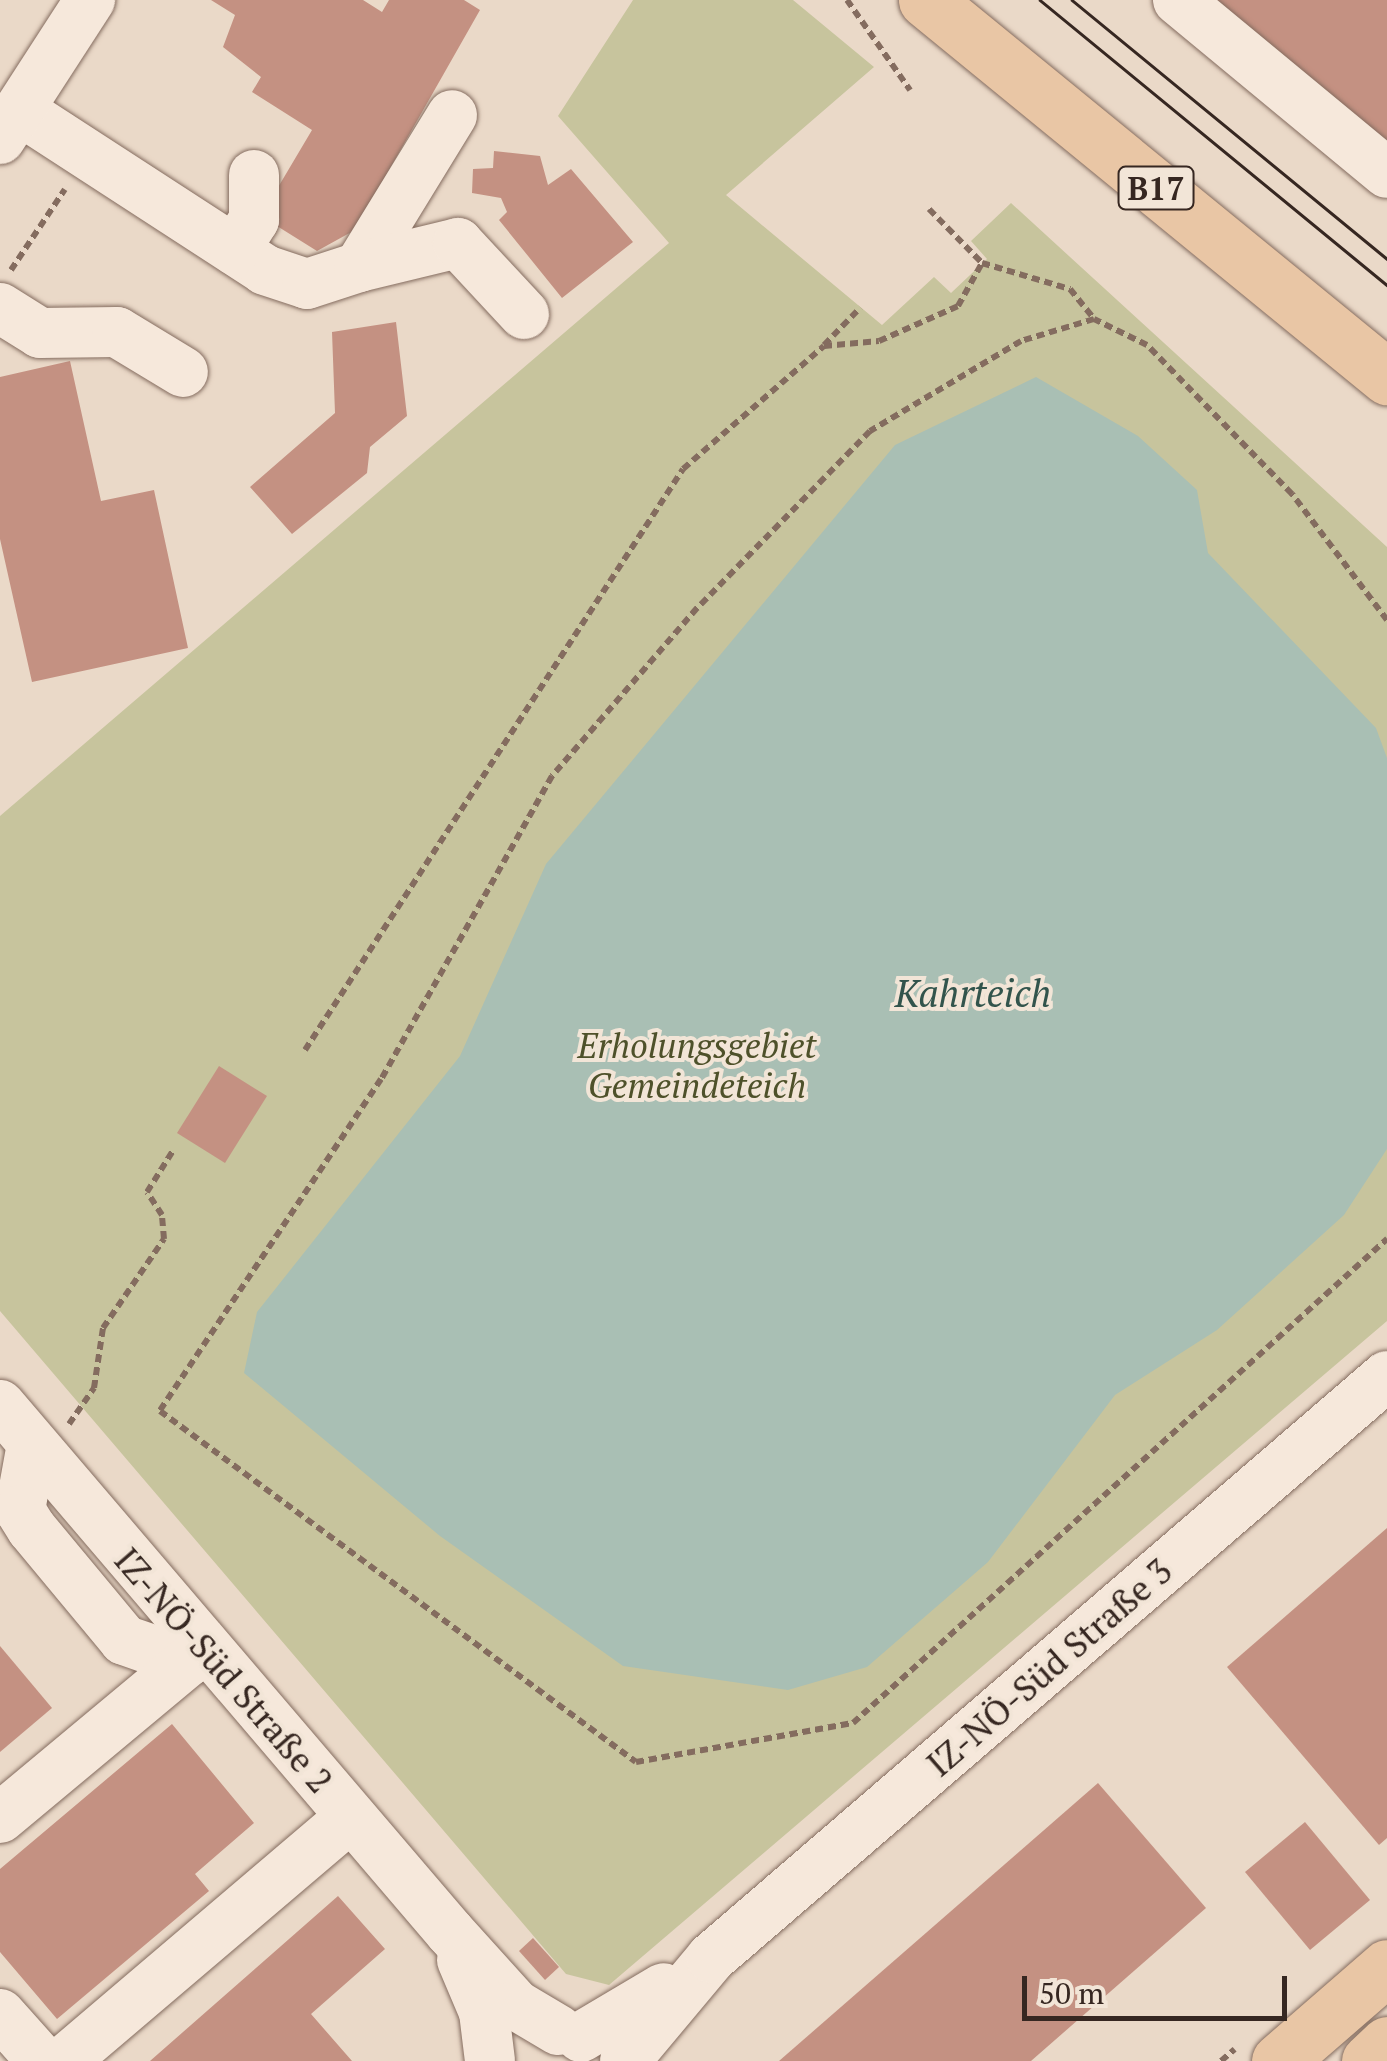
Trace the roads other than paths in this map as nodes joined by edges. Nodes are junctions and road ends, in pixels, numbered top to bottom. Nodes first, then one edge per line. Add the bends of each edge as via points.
1 (90, 0) edge
2 (926, 0) edge
3 (1178, 0) edge
4 (452, 116) dead end
5 (10, 124) edge
6 (1387, 173) edge
7 (254, 175) dead end
8 (235, 250) junction
9 (360, 266) junction
10 (0, 308) edge
11 (524, 314) dead end
12 (183, 372) dead end
13 (1387, 376) edge
14 (1387, 1376) edge
15 (0, 1406) edge
16 (24, 1455) edge
17 (195, 1655) junction
18 (0, 1818) edge
19 (350, 1818) junction
20 (450, 1932) junction
21 (711, 1958) junction
22 (1387, 1967) edge
23 (0, 2014) edge
24 (582, 2043) edge
25 (1387, 2044) edge
26 (42, 2061) edge
27 (64, 2061) edge
28 (492, 2061) edge
29 (625, 2061) edge
30 (1279, 2061) edge
31 (1369, 2061) edge

1 - 5 street
2 - 13 main road, B17
3 - 6 street
4 - 9 street
5 - 8 street via 88,155
7 - 8 street via 254,220
8 - 9 street via 308,284
9 - 11 street via 458,243
10 - 12 street via 40,333 117,332
14 - 21 street, IZ-NÖ-Süd Straße 3
15 - 16 street
16 - 17 street via 20,1510 124,1640
17 - 18 street
17 - 19 street, IZ-NÖ-Süd Straße 2
19 - 20 street, IZ-NÖ-Süd Straße 2
19 - 27 street
20 - 24 street, IZ-NÖ-Süd Straße 2 via 516,2005
20 - 28 street, IZ-NÖ-Süd Straße 2 via 484,2012
21 - 24 street, IZ-NÖ-Süd Straße 3
21 - 29 street, IZ-NÖ-Süd Straße 3
22 - 30 main road
23 - 26 street
24 - 28 street, IZ-NÖ-Süd Straße 3 via 535,2032
25 - 31 main road

